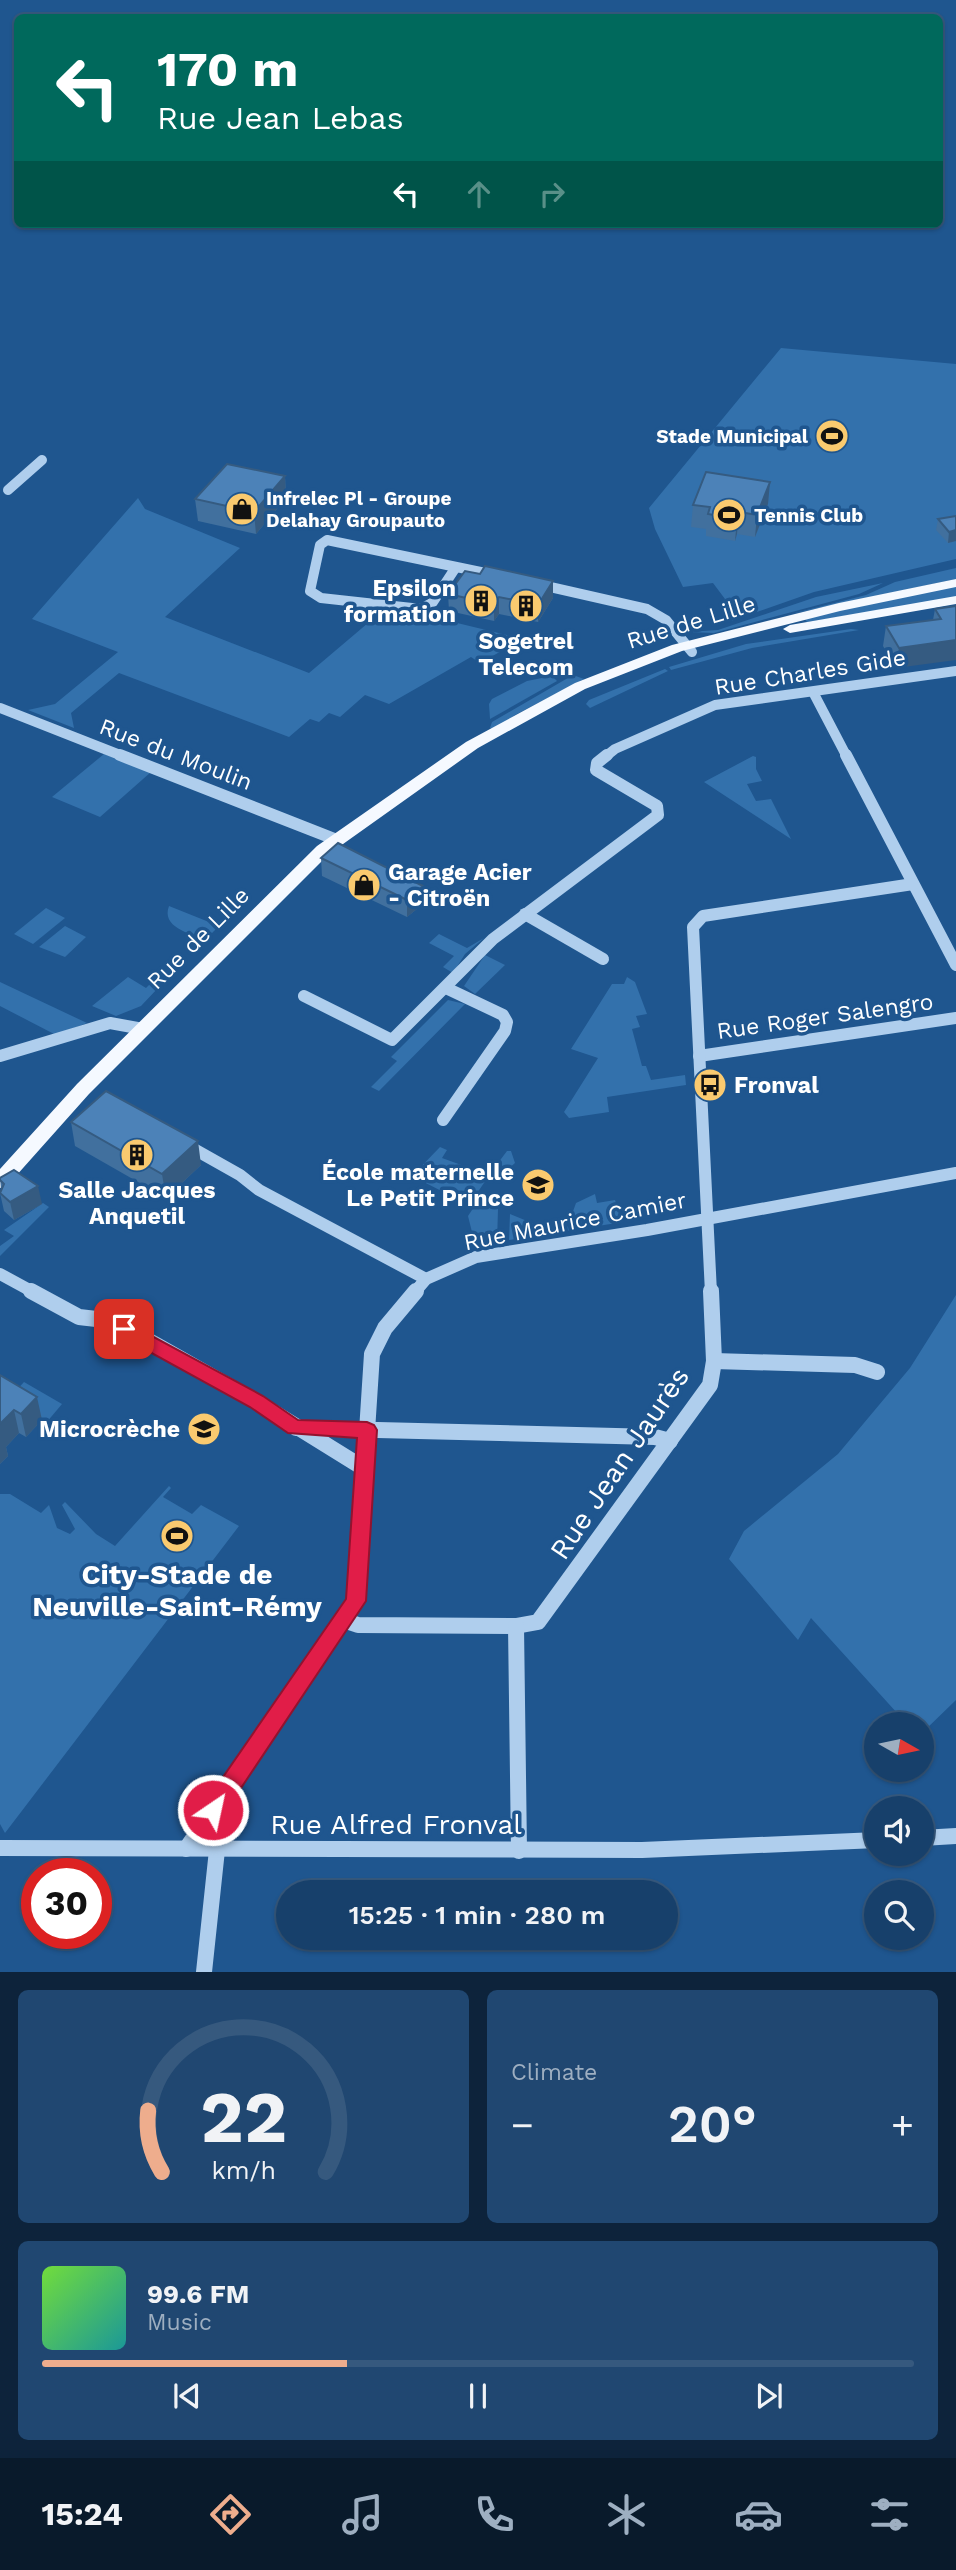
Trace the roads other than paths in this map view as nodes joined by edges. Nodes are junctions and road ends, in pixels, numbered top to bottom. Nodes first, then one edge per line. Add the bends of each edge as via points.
1 (42, 460) dead end
2 (4, 489) edge
3 (0, 498) edge
4 (456, 567) junction
5 (512, 578) edge
6 (525, 581) edge
7 (956, 583) edge
8 (956, 600) edge
9 (689, 649) junction
10 (956, 671) edge
11 (813, 692) junction
12 (0, 708) edge
13 (337, 840) junction
14 (913, 884) junction
15 (525, 914) junction
16 (603, 959) dead end
17 (956, 965) edge
18 (446, 988) junction
19 (304, 996) dead end
20 (956, 1018) edge
21 (143, 1029) junction
22 (0, 1056) edge
23 (699, 1056) junction
24 (88, 1091) junction
25 (443, 1120) dead end
26 (170, 1136) edge
27 (0, 1167) edge
28 (956, 1173) edge
29 (0, 1181) edge
30 (707, 1217) junction
31 (0, 1274) edge
32 (426, 1279) junction
33 (714, 1361) junction
34 (877, 1371) dead end
35 (295, 1428) junction
36 (367, 1430) junction
37 (670, 1441) junction
38 (365, 1469) junction
39 (343, 1620) junction
40 (516, 1626) junction
41 (956, 1836) edge
42 (934, 1837) edge
43 (864, 1841) edge
44 (0, 1848) edge
45 (186, 1849) junction
46 (217, 1850) junction
47 (519, 1851) junction
48 (204, 1972) edge

1 - 2 street
2 - 3 street
4 - 4 street via 433,603 421,609 321,598 310,591 320,545 327,540
4 - 5 street
6 - 9 street via 647,609 660,616
7 - 9 main road, Rue de Lille via 839,607
8 - 9 main road, Rue de Lille
9 - 13 main road, Rue de Lille via 572,690 472,745
10 - 11 street, Rue Charles Gide
11 - 14 street
11 - 15 street, Rue Charles Gide via 715,705 605,754 596,770 657,806 658,815
12 - 13 street, Rue du Moulin
13 - 21 main road, Rue de Lille via 276,894
14 - 17 street
14 - 23 street, Rue Jean Jaurès via 703,916 693,927
15 - 16 street
15 - 18 street via 472,957
18 - 19 street via 392,1040
18 - 25 street via 503,1015 507,1022
20 - 23 street, Rue Roger Salengro
21 - 22 street via 110,1023
21 - 24 main road, Rue de Lille
23 - 30 street, Rue Jean Jaurès
24 - 27 main road, Rue de Lille via 61,1107
24 - 29 main road, Rue de Lille
26 - 32 street
28 - 30 street, Rue Maurice Camier
30 - 32 street, Rue Maurice Camier via 476,1257
30 - 33 street, Rue Jean Jaurès
31 - 35 street via 79,1317 105,1321 142,1337
32 - 36 street via 385,1328 372,1354
33 - 34 street via 855,1365
33 - 37 street, Rue Jean Jaurès via 710,1385
35 - 36 street
35 - 38 street
36 - 37 street
36 - 38 street
37 - 40 street, Rue Jean Jaurès via 551,1608 538,1622
38 - 39 street via 356,1601
39 - 40 street via 358,1625
39 - 45 street
40 - 47 street
41 - 42 street
43 - 47 street, Rue Alfred Fronval
44 - 45 street, Rue Alfred Fronval
45 - 46 street, Rue Alfred Fronval
46 - 47 street, Rue Alfred Fronval
46 - 48 street

